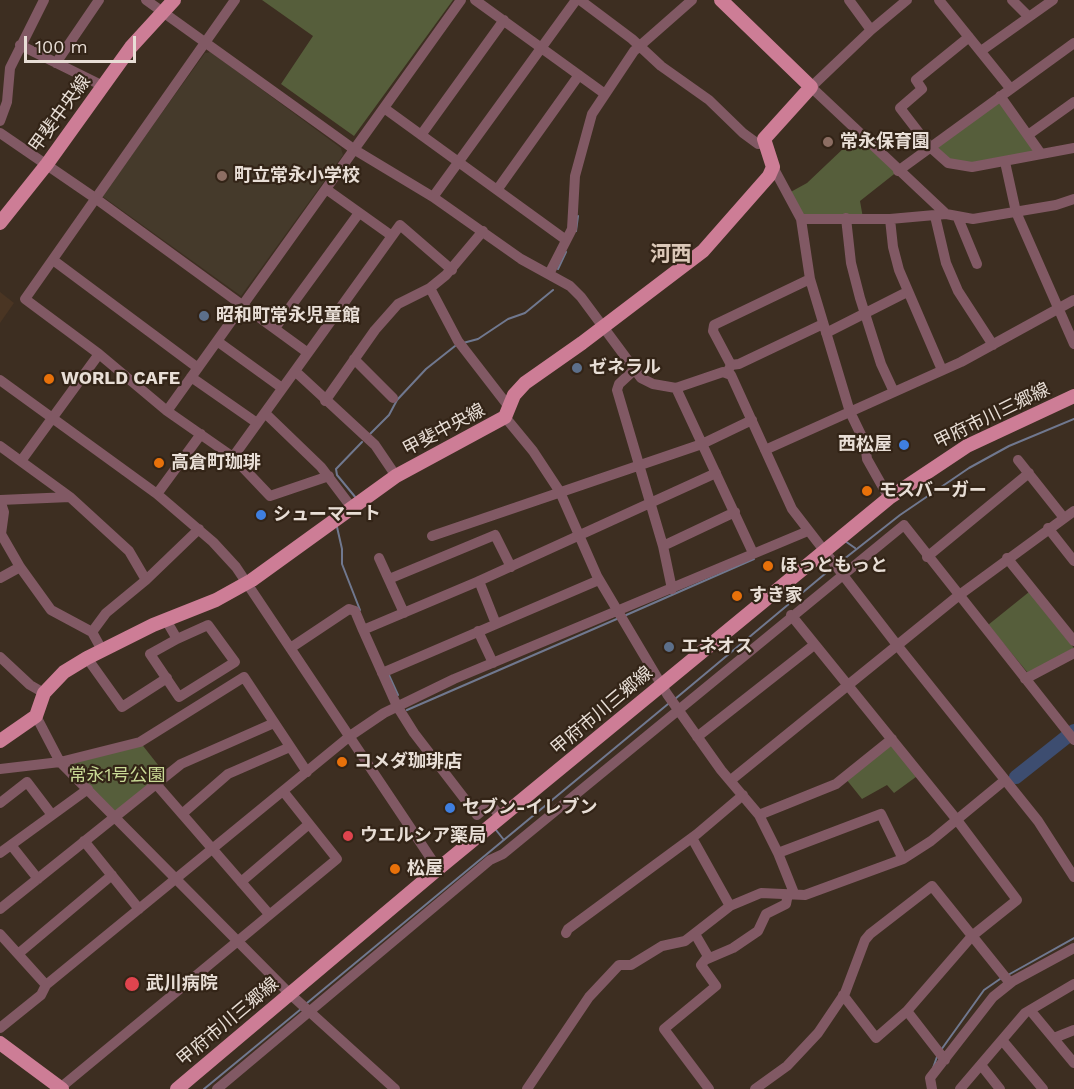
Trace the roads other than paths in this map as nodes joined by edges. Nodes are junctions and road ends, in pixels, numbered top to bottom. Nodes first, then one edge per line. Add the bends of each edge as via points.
1 (99, 0) edge
2 (146, 0) edge
3 (174, 0) edge
4 (235, 0) edge
5 (461, 0) edge
6 (475, 0) edge
7 (578, 0) edge
8 (692, 0) edge
9 (722, 0) edge
10 (849, 0) edge
11 (907, 0) edge
12 (939, 0) edge
13 (1012, 0) edge
14 (1053, 0) edge
15 (42, 1) edge
16 (163, 11) junction
17 (1029, 17) junction
18 (504, 20) junction
19 (871, 30) junction
20 (969, 36) junction
21 (205, 41) junction
22 (1074, 43) edge
23 (20, 45) junction
24 (540, 46) junction
25 (640, 48) junction
26 (981, 51) junction
27 (56, 63) junction
28 (579, 75) junction
29 (103, 86) junction
30 (811, 87) junction
31 (1010, 88) junction
32 (605, 94) junction
33 (1000, 96) junction
34 (1074, 102) edge
35 (384, 108) junction
36 (0, 121) edge
37 (0, 133) edge
38 (421, 135) junction
39 (1028, 135) junction
40 (765, 143) junction
41 (930, 147) junction
42 (1074, 148) edge
43 (355, 150) junction
44 (1041, 154) junction
45 (459, 162) junction
46 (1005, 162) junction
47 (47, 164) junction
48 (773, 167) junction
49 (898, 171) junction
50 (327, 189) junction
51 (497, 190) junction
52 (433, 197) junction
53 (95, 198) junction
54 (1074, 199) edge
55 (1016, 212) junction
56 (359, 213) junction
57 (941, 215) junction
58 (846, 218) junction
59 (958, 218) junction
60 (801, 219) junction
61 (890, 219) junction
62 (0, 223) edge
63 (483, 231) junction
64 (392, 236) junction
65 (567, 240) junction
66 (53, 260) junction
67 (977, 264) dead end
68 (452, 270) junction
69 (549, 274) junction
70 (810, 279) junction
71 (430, 288) junction
72 (907, 292) junction
73 (1074, 300) edge
74 (244, 304) junction
75 (1058, 310) junction
76 (865, 314) junction
77 (275, 328) junction
78 (603, 328) junction
79 (824, 328) junction
80 (217, 341) junction
81 (1074, 344) edge
82 (993, 345) junction
83 (309, 353) junction
84 (99, 354) junction
85 (354, 359) junction
86 (729, 368) junction
87 (942, 370) junction
88 (296, 371) junction
89 (633, 371) junction
90 (195, 373) junction
91 (0, 380) edge
92 (282, 388) junction
93 (676, 388) junction
94 (894, 392) junction
95 (1074, 396) edge
96 (393, 398) dead end
97 (325, 400) junction
98 (167, 411) junction
99 (507, 412) junction
100 (850, 412) junction
101 (265, 413) junction
102 (53, 418) junction
103 (752, 420) junction
104 (257, 423) junction
105 (201, 434) junction
106 (702, 444) junction
107 (0, 446) edge
108 (765, 450) junction
109 (233, 457) junction
110 (1018, 460) dead end
111 (21, 461) junction
112 (640, 465) junction
113 (716, 473) junction
114 (1029, 473) junction
115 (329, 476) junction
116 (396, 476) junction
117 (560, 492) junction
118 (157, 494) junction
119 (70, 497) junction
120 (889, 498) junction
121 (0, 500) edge
122 (650, 503) junction
123 (352, 508) junction
124 (1074, 511) edge
125 (735, 512) junction
126 (1064, 518) junction
127 (1048, 528) junction
128 (199, 529) junction
129 (808, 531) junction
130 (579, 535) junction
131 (432, 536) dead end
132 (663, 546) junction
133 (753, 553) junction
134 (826, 554) junction
135 (927, 557) junction
136 (379, 558) dead end
137 (1007, 558) junction
138 (1074, 561) edge
139 (20, 567) junction
140 (511, 567) junction
141 (842, 573) junction
142 (0, 578) edge
143 (389, 579) junction
144 (146, 580) junction
145 (599, 580) junction
146 (479, 581) junction
147 (248, 582) junction
148 (672, 589) junction
149 (957, 596) junction
150 (404, 613) junction
151 (620, 615) junction
152 (791, 615) junction
153 (166, 620) junction
154 (496, 624) junction
155 (363, 630) junction
156 (478, 631) junction
157 (92, 632) junction
158 (177, 639) junction
159 (1074, 641) edge
160 (814, 645) junction
161 (897, 645) junction
162 (292, 647) junction
163 (102, 650) junction
164 (1074, 653) edge
165 (0, 657) edge
166 (87, 658) junction
167 (493, 663) junction
168 (382, 673) junction
169 (167, 678) junction
170 (1025, 680) junction
171 (847, 685) junction
172 (664, 689) junction
173 (44, 693) junction
174 (397, 706) junction
175 (678, 709) junction
176 (36, 716) junction
177 (274, 723) junction
178 (350, 736) junction
179 (697, 737) junction
180 (1071, 737) edge
181 (892, 739) junction
182 (0, 741) edge
183 (290, 747) junction
184 (60, 762) junction
185 (0, 769) edge
186 (307, 772) junction
187 (731, 780) junction
188 (1005, 780) junction
189 (156, 783) junction
190 (88, 789) junction
191 (283, 791) junction
192 (743, 795) junction
193 (0, 803) edge
194 (182, 814) junction
195 (52, 815) junction
196 (759, 815) junction
197 (114, 816) junction
198 (501, 818) junction
199 (957, 819) junction
200 (309, 824) junction
201 (692, 838) junction
202 (84, 841) junction
203 (10, 845) junction
204 (213, 849) junction
205 (778, 853) junction
206 (0, 854) edge
207 (903, 859) junction
208 (438, 869) junction
209 (1073, 874) edge
210 (112, 875) junction
211 (38, 879) junction
212 (176, 879) junction
213 (241, 882) junction
214 (791, 894) junction
215 (730, 906) junction
216 (0, 909) edge
217 (139, 909) junction
218 (269, 914) junction
219 (566, 933) dead end
220 (0, 934) edge
221 (695, 934) junction
222 (972, 936) junction
223 (237, 940) junction
224 (1074, 948) edge
225 (18, 954) junction
226 (709, 958) junction
227 (1011, 983) junction
228 (1074, 984) edge
229 (46, 985) junction
230 (843, 995) junction
231 (301, 1005) junction
232 (1030, 1010) junction
233 (907, 1011) junction
234 (0, 1028) edge
235 (1074, 1030) edge
236 (1053, 1038) junction
237 (1002, 1040) junction
238 (0, 1043) edge
239 (945, 1060) junction
240 (1074, 1063) edge
241 (981, 1065) junction
242 (61, 1088) edge
243 (177, 1089) edge
244 (218, 1089) edge
245 (395, 1089) edge
246 (527, 1089) edge
247 (709, 1089) edge
248 (755, 1089) edge
249 (932, 1089) edge
250 (960, 1089) edge
251 (1000, 1089) edge
252 (1044, 1089) edge

1 - 27 street
2 - 16 street
3 - 16 main road, 甲斐中央線
4 - 21 street
5 - 35 street
6 - 18 street
7 - 24 street
7 - 25 street
8 - 25 street
9 - 30 main road
10 - 19 street
11 - 19 street
12 - 20 street
13 - 17 street
14 - 17 street
15 - 23 street
16 - 21 street
16 - 29 main road, 甲斐中央線
17 - 26 street
18 - 24 street
18 - 38 street
19 - 30 street
20 - 26 street
20 - 41 street via 916,81 922,89 900,108
21 - 43 street
21 - 53 street
22 - 31 street
23 - 27 street
23 - 36 street via 10,68 7,102
24 - 28 street
24 - 45 street
25 - 32 street
25 - 40 street via 709,100 742,133 758,144
26 - 31 street
27 - 29 street
28 - 32 street
28 - 51 street
29 - 47 main road, 甲斐中央線
30 - 40 main road via 769,132
30 - 49 street
31 - 33 street
32 - 65 street via 592,114 575,177 572,228
33 - 39 street
33 - 41 street
34 - 39 street
35 - 38 street
35 - 43 street
37 - 47 street
38 - 45 street
39 - 44 street
40 - 48 main road
41 - 46 street via 958,167
41 - 49 street
42 - 44 street
43 - 50 street
43 - 52 street
44 - 46 street
45 - 51 street
45 - 52 street
46 - 55 street
47 - 53 street
47 - 62 main road, 甲斐中央線
48 - 60 street
48 - 78 main road, 甲斐中央線 via 764,183 703,251
49 - 57 street
50 - 56 street
50 - 74 street
51 - 65 street
52 - 63 street
53 - 66 street
53 - 74 street
54 - 55 street
55 - 59 street
55 - 75 street
56 - 64 street
56 - 77 street
57 - 59 street
57 - 61 street
57 - 82 street via 946,263 958,291
58 - 60 street
58 - 61 street
58 - 76 street via 850,263
59 - 67 street
60 - 70 street
61 - 72 street via 893,247
63 - 68 street
63 - 69 street via 521,260
64 - 68 street via 400,225
64 - 83 street
65 - 69 street
66 - 84 street via 25,299
66 - 90 street
68 - 71 street
69 - 78 street via 576,291
70 - 79 street
70 - 86 street via 714,325
71 - 85 street via 398,304
71 - 99 street via 458,341
72 - 76 street
72 - 87 street
73 - 75 street
74 - 77 street
74 - 80 street
75 - 81 street
75 - 82 street
76 - 79 street
76 - 94 street
77 - 83 street
78 - 89 street
78 - 99 main road, 甲斐中央線 via 525,383 514,395
79 - 86 street
79 - 100 street
80 - 90 street
80 - 92 street
82 - 87 street
83 - 88 street
84 - 98 street
84 - 102 street
85 - 96 street
85 - 97 street
86 - 93 street
86 - 103 street
87 - 94 street
88 - 92 street
88 - 97 street
89 - 93 street via 653,384
89 - 112 street via 617,390
90 - 98 street
90 - 104 street
91 - 102 street
92 - 101 street
93 - 106 street
94 - 100 street
95 - 120 main road, 甲府市川三郷線 via 967,446
97 - 116 street via 375,445
98 - 105 street
99 - 116 main road, 甲斐中央線
99 - 117 street
100 - 108 street
100 - 120 street via 865,443 867,459
101 - 104 street
101 - 115 street
102 - 111 street
102 - 118 street
103 - 106 street
103 - 108 street
104 - 109 street
105 - 109 street
105 - 118 street
106 - 112 street
106 - 113 street
107 - 111 street
108 - 129 street via 792,509
109 - 115 street via 270,496
110 - 114 street
111 - 119 street
112 - 117 street
112 - 122 street
113 - 122 street
113 - 125 street
114 - 126 street
114 - 135 street
115 - 123 street
116 - 123 main road, 甲斐中央線
117 - 130 street
117 - 131 street
118 - 128 street
119 - 121 street
119 - 144 street via 129,551
120 - 134 main road, 甲府市川三郷線
121 - 139 street via 4,512 1,534
122 - 130 street
122 - 132 street
123 - 147 main road, 甲斐中央線
124 - 126 street
125 - 132 street
125 - 133 street
126 - 127 street
127 - 137 street
127 - 138 street
128 - 144 street
128 - 147 street
129 - 133 street
129 - 134 street
130 - 140 street
130 - 145 street
132 - 148 street
133 - 148 street
134 - 141 street
134 - 172 main road, 甲府市川三郷線
135 - 141 street via 904,525
135 - 149 street
136 - 143 street
137 - 149 street
137 - 159 street
139 - 142 street
139 - 157 street via 51,610
140 - 143 street via 495,535
140 - 146 street
141 - 152 street
141 - 161 street
143 - 150 street
144 - 157 street via 106,613
145 - 151 street
145 - 154 street
146 - 150 street
146 - 154 street
147 - 153 main road, 甲斐中央線
147 - 162 street
148 - 151 street
149 - 161 street
149 - 170 street
150 - 155 street
151 - 167 street
151 - 172 street
152 - 160 street
152 - 175 street
153 - 158 street
153 - 163 main road, 甲斐中央線
154 - 156 street
155 - 162 street via 355,611 349,609
155 - 168 street
156 - 167 street
156 - 168 street
157 - 163 street
158 - 169 street via 150,654
158 - 169 street via 208,625 235,662 179,697
160 - 171 street
160 - 179 street
161 - 171 street
161 - 188 street
162 - 178 street
163 - 166 main road, 甲斐中央線
164 - 170 street
165 - 173 street
166 - 169 street via 122,707
166 - 173 main road, 甲斐中央線 via 64,672
167 - 174 street
168 - 174 street
170 - 180 street
171 - 181 street
171 - 187 street
172 - 175 street
172 - 198 main road, 甲府市川三郷線
173 - 176 main road, 甲斐中央線
174 - 178 street
174 - 198 street via 477,815 490,804
175 - 179 street
175 - 231 street via 503,854
176 - 182 main road
176 - 184 street
177 - 183 street
177 - 184 street via 244,677 140,742
177 - 189 street via 181,764
178 - 186 street
178 - 208 street
179 - 187 street
181 - 196 street via 836,783
181 - 199 street
183 - 186 street
183 - 194 street via 228,774
184 - 185 street
184 - 190 street
186 - 191 street
187 - 192 street
188 - 199 street
188 - 209 street
189 - 194 street
189 - 197 street
190 - 195 street
190 - 197 street
191 - 200 street
191 - 204 street
192 - 196 street
192 - 201 street
193 - 195 street via 27,782
194 - 204 street
195 - 203 street
196 - 205 street
197 - 202 street
197 - 212 street
198 - 208 main road, 甲府市川三郷線
199 - 207 street
199 - 222 street via 1017,900
200 - 213 street
200 - 218 street via 338,859
201 - 215 street
201 - 219 street
202 - 210 street
202 - 211 street
203 - 206 street
203 - 211 street
204 - 212 street
204 - 213 street
205 - 207 street via 881,814
205 - 214 street
207 - 214 street via 805,895
208 - 231 main road, 甲府市川三郷線
210 - 217 street
210 - 225 street
211 - 216 street
212 - 217 street
212 - 223 street
213 - 218 street
214 - 215 street via 761,893
214 - 226 street via 786,904 766,914 758,931
215 - 221 street
217 - 229 street
218 - 223 street
220 - 225 street
221 - 226 street
221 - 246 street via 610,972
222 - 227 street
222 - 230 street via 932,886 865,940
222 - 233 street
223 - 231 street
223 - 242 street
224 - 227 street
225 - 229 street
226 - 247 street via 701,965 716,986 664,1029
227 - 239 street via 993,997
228 - 232 street
229 - 234 street via 41,995
230 - 233 street via 876,1038
230 - 248 street via 803,1050
231 - 243 main road, 甲府市川三郷線
231 - 244 street
231 - 245 street
232 - 236 street
232 - 237 street
233 - 239 street
235 - 236 street
236 - 240 street
237 - 241 street
237 - 252 street
238 - 242 main road
239 - 249 street via 930,1078
241 - 250 street
241 - 251 street

